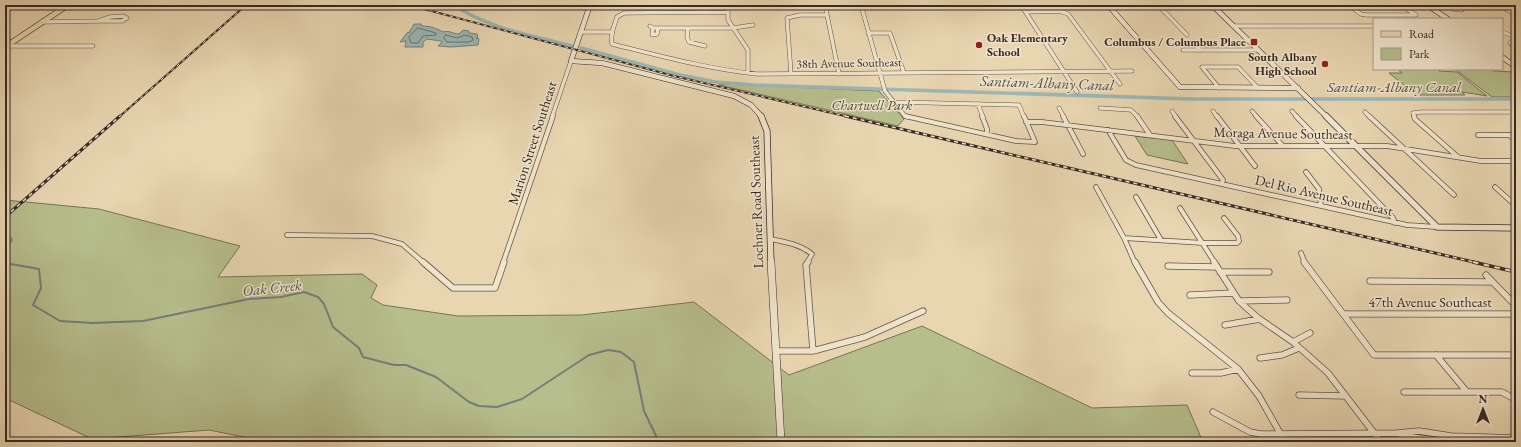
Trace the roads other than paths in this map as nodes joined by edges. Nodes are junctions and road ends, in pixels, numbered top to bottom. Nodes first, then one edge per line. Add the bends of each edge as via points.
1 (68, 5) edge
2 (590, 5) edge
3 (728, 5) edge
4 (825, 5) edge
5 (861, 5) edge
6 (1021, 5) edge
7 (1108, 5) edge
8 (1158, 5) edge
9 (1212, 5) edge
10 (1348, 5) edge
11 (1427, 5) edge
12 (1497, 5) edge
13 (1404, 7) dead end
14 (1516, 9) edge
15 (1507, 10) junction
16 (727, 12) junction
17 (1026, 12) junction
18 (827, 15) junction
19 (1515, 15) edge
20 (1446, 18) edge
21 (98, 21) junction
22 (42, 22) junction
23 (753, 25) dead end
24 (1233, 26) junction
25 (1373, 26) edge
26 (658, 28) junction
27 (688, 28) junction
28 (733, 28) junction
29 (580, 32) junction
30 (612, 32) junction
31 (1503, 32) edge
32 (868, 33) junction
33 (1187, 35) dead end
34 (1516, 37) edge
35 (1193, 42) dead end
36 (6, 46) edge
37 (93, 46) dead end
38 (705, 46) dead end
39 (1516, 48) edge
40 (1183, 50) dead end
41 (1200, 50) junction
42 (1259, 50) junction
43 (1503, 58) edge
44 (571, 61) junction
45 (1516, 67) edge
46 (1110, 71) junction
47 (1132, 71) dead end
48 (1064, 72) junction
49 (748, 73) junction
50 (879, 73) junction
51 (904, 73) junction
52 (791, 74) junction
53 (839, 74) junction
54 (1120, 84) dead end
55 (1219, 88) junction
56 (1258, 88) junction
57 (1298, 88) junction
58 (1077, 92) dead end
59 (894, 102) junction
60 (978, 104) junction
61 (1059, 108) dead end
62 (1100, 108) dead end
63 (1172, 111) dead end
64 (1213, 111) dead end
65 (1252, 111) dead end
66 (1292, 111) dead end
67 (1365, 112) dead end
68 (1516, 112) edge
69 (1026, 122) junction
70 (1067, 125) junction
71 (1108, 130) junction
72 (987, 134) junction
73 (1150, 135) junction
74 (1478, 135) dead end
75 (1509, 135) junction
76 (1516, 135) edge
77 (1516, 140) edge
78 (1195, 141) junction
79 (1240, 146) junction
80 (1283, 146) junction
81 (1325, 146) junction
82 (1355, 146) junction
83 (1403, 148) junction
84 (1083, 154) dead end
85 (1459, 158) junction
86 (1510, 161) junction
87 (1516, 161) edge
88 (1255, 166) dead end
89 (1516, 166) edge
90 (1306, 172) dead end
91 (1222, 184) junction
92 (1495, 187) dead end
93 (1096, 188) dead end
94 (1454, 196) dead end
95 (1136, 197) dead end
96 (1321, 206) junction
97 (1516, 206) edge
98 (1180, 208) dead end
99 (1224, 218) dead end
100 (1395, 223) junction
101 (1437, 228) junction
102 (1516, 228) edge
103 (287, 235) dead end
104 (1124, 238) junction
105 (770, 239) junction
106 (1161, 240) junction
107 (1203, 243) junction
108 (1301, 253) dead end
109 (1168, 266) dead end
110 (1217, 267) junction
111 (1220, 272) junction
112 (1269, 272) dead end
113 (1486, 275) dead end
114 (1370, 281) dead end
115 (1492, 282) junction
116 (1233, 293) junction
117 (1190, 295) dead end
118 (1287, 300) dead end
119 (1239, 301) junction
120 (1516, 306) edge
121 (923, 311) dead end
122 (1344, 314) junction
123 (1516, 314) edge
124 (1260, 319) junction
125 (1224, 325) dead end
126 (1310, 333) dead end
127 (1293, 342) junction
128 (1299, 348) junction
129 (776, 351) junction
130 (813, 351) junction
131 (1436, 355) junction
132 (1516, 355) edge
133 (1260, 358) dead end
134 (1238, 369) junction
135 (1192, 374) dead end
136 (1404, 392) dead end
137 (1467, 392) junction
138 (1299, 394) dead end
139 (1346, 396) junction
140 (1511, 397) dead end
141 (1214, 412) dead end
142 (1280, 434) junction
143 (1376, 434) junction
144 (1516, 438) edge
145 (1453, 440) edge
146 (1490, 440) edge
147 (781, 442) edge
148 (1285, 442) edge
149 (1382, 442) edge

1 - 22 main road
2 - 29 street, Marion Street Southeast
3 - 16 street
4 - 18 street
5 - 32 street
6 - 17 street
7 - 55 street via 1180,87
8 - 33 street
9 - 24 street
10 - 13 street via 1363,15 1416,15
11 - 20 street
12 - 15 street
14 - 15 street
15 - 19 street
16 - 28 street
16 - 30 street via 628,12 617,16
17 - 46 street via 1066,12
17 - 48 street
18 - 52 street via 790,16 786,20
18 - 53 street
21 - 21 street via 110,17 127,18 122,21
21 - 22 street
22 - 36 main road
23 - 28 street
24 - 25 street
24 - 42 street
26 - 26 street via 657,34 651,35 651,27
26 - 27 street
27 - 28 street
27 - 38 street via 688,41
28 - 49 street via 748,50
29 - 30 street
29 - 44 street, Marion Street Southeast
30 - 49 street, 38th Avenue Southeast via 612,44 697,66
31 - 34 street
32 - 50 street
32 - 51 street via 890,33
34 - 39 street via 1510,43
35 - 41 street
36 - 37 street
40 - 41 street
41 - 42 street
42 - 57 street
43 - 45 street
44 - 103 street, Marion Street Southeast via 495,288 453,288 402,244 372,236
44 - 105 street, Lochner Road Southeast via 602,63 727,94 741,98 753,107 762,116 767,127
46 - 47 street, 38th Avenue Southeast
46 - 48 street, 38th Avenue Southeast
46 - 54 street
48 - 51 street, 38th Avenue Southeast
48 - 58 street
49 - 52 street, 38th Avenue Southeast
50 - 51 street, 38th Avenue Southeast
50 - 53 street, 38th Avenue Southeast
50 - 59 street via 884,89
52 - 53 street, 38th Avenue Southeast
55 - 56 street
55 - 56 street via 1202,67 1238,67
56 - 57 street
57 - 82 street
59 - 60 street
59 - 72 street via 908,118
60 - 69 street via 1018,105
60 - 72 street
61 - 70 street
62 - 73 street via 1131,110
63 - 78 street
64 - 79 street
65 - 80 street
66 - 81 street
67 - 83 street
68 - 85 street via 1413,113 1415,119
69 - 70 street, Moraga Avenue Southeast
69 - 72 street via 1035,142 1016,141
70 - 71 street, Moraga Avenue Southeast
70 - 84 street
71 - 73 street, Moraga Avenue Southeast
71 - 91 street, Del Rio Avenue Southeast via 1123,156 1130,162
73 - 78 street, Moraga Avenue Southeast
74 - 75 street
75 - 76 street
75 - 77 street
78 - 79 street, Moraga Avenue Southeast
78 - 91 street via 1223,180
79 - 80 street, Moraga Avenue Southeast
79 - 88 street
80 - 81 street, Moraga Avenue Southeast
81 - 82 street, Moraga Avenue Southeast
81 - 100 street
82 - 83 street, Moraga Avenue Southeast
82 - 101 street
83 - 85 street, Moraga Avenue Southeast
83 - 94 street
85 - 86 street, Moraga Avenue Southeast
86 - 87 street, Moraga Avenue Southeast
86 - 89 street
90 - 96 street via 1319,189
91 - 96 street, Del Rio Avenue Southeast
92 - 97 street
93 - 104 street
95 - 106 street
96 - 100 street, Del Rio Avenue Southeast
98 - 107 street
99 - 107 street via 1239,241
100 - 101 street, Del Rio Avenue Southeast
101 - 102 street, Del Rio Avenue Southeast
104 - 106 street
104 - 134 street via 1130,254 1158,302 1168,313
105 - 129 street, Lochner Road Southeast
105 - 130 street via 793,243 804,247 812,254 806,265
106 - 107 street
107 - 110 street
108 - 122 street via 1303,261
109 - 110 street
110 - 111 street
111 - 112 street
111 - 116 street
113 - 115 street
114 - 115 street
115 - 120 street
116 - 117 street
116 - 119 street
118 - 119 street
119 - 124 street
121 - 130 street via 880,331
122 - 123 street, 47th Avenue Southeast
122 - 131 street via 1374,355
124 - 125 street
124 - 127 street
126 - 127 street
127 - 128 street
128 - 133 street via 1282,355
128 - 139 street via 1328,374
129 - 130 street
129 - 147 street, Lochner Road Southeast
131 - 132 street
131 - 137 street
134 - 135 street via 1221,373
134 - 142 street via 1262,401
136 - 137 street
137 - 140 street via 1502,392
138 - 139 street
139 - 143 street
141 - 142 street via 1250,432
142 - 143 street
142 - 148 street
143 - 145 street
143 - 149 street
144 - 146 street
145 - 146 street

